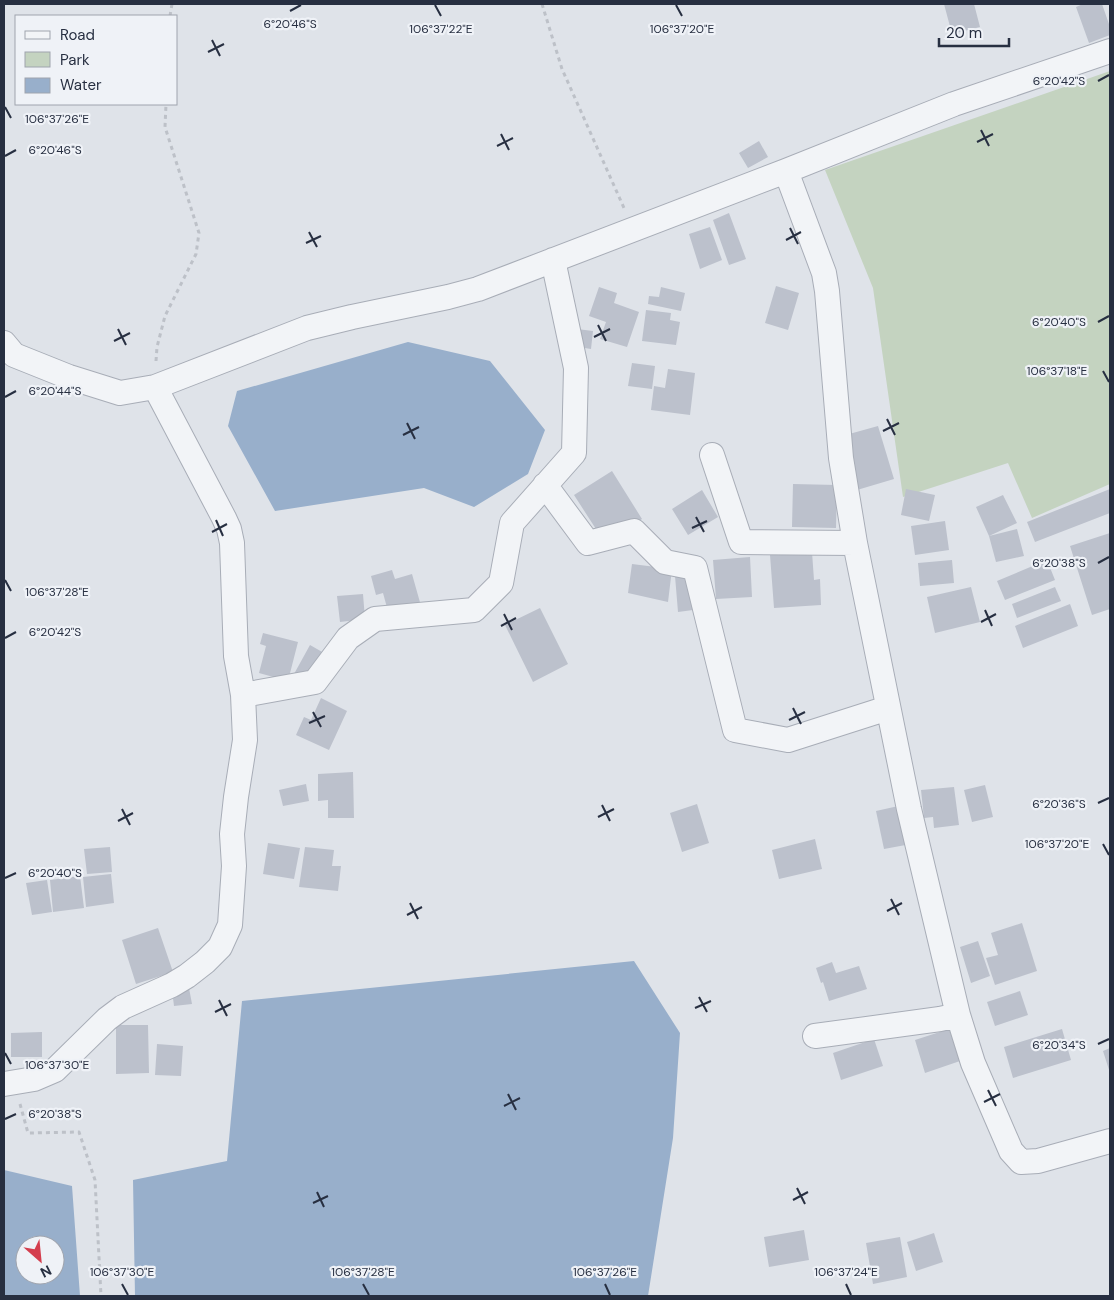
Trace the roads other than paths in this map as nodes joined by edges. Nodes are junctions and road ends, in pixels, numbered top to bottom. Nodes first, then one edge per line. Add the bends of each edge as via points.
1 (1110, 51) edge
2 (786, 171) junction
3 (553, 260) junction
4 (7, 349) edge
5 (155, 387) junction
6 (712, 455) dead end
7 (545, 485) junction
8 (854, 543) junction
9 (243, 695) junction
10 (888, 708) junction
11 (958, 1015) junction
12 (816, 1036) dead end
13 (8, 1083) edge
14 (1110, 1141) edge

1 - 2 street via 954,104
2 - 3 street
2 - 8 street via 824,274 841,458
3 - 5 street via 478,289 307,328
3 - 7 street via 576,368 574,453
4 - 5 street via 69,377 120,393
5 - 9 street via 229,529 236,656
6 - 8 street via 741,542
7 - 9 street via 512,522 501,583 474,610 375,619 348,638 315,682
7 - 10 street via 588,543 634,530 665,562 696,568 735,730 788,740
8 - 10 street
9 - 13 street via 245,740 232,834 234,866 230,926 220,947 187,976 123,1006 56,1070 34,1079
10 - 11 street
11 - 12 street
11 - 14 street via 973,1063 1011,1151 1021,1162 1038,1161

